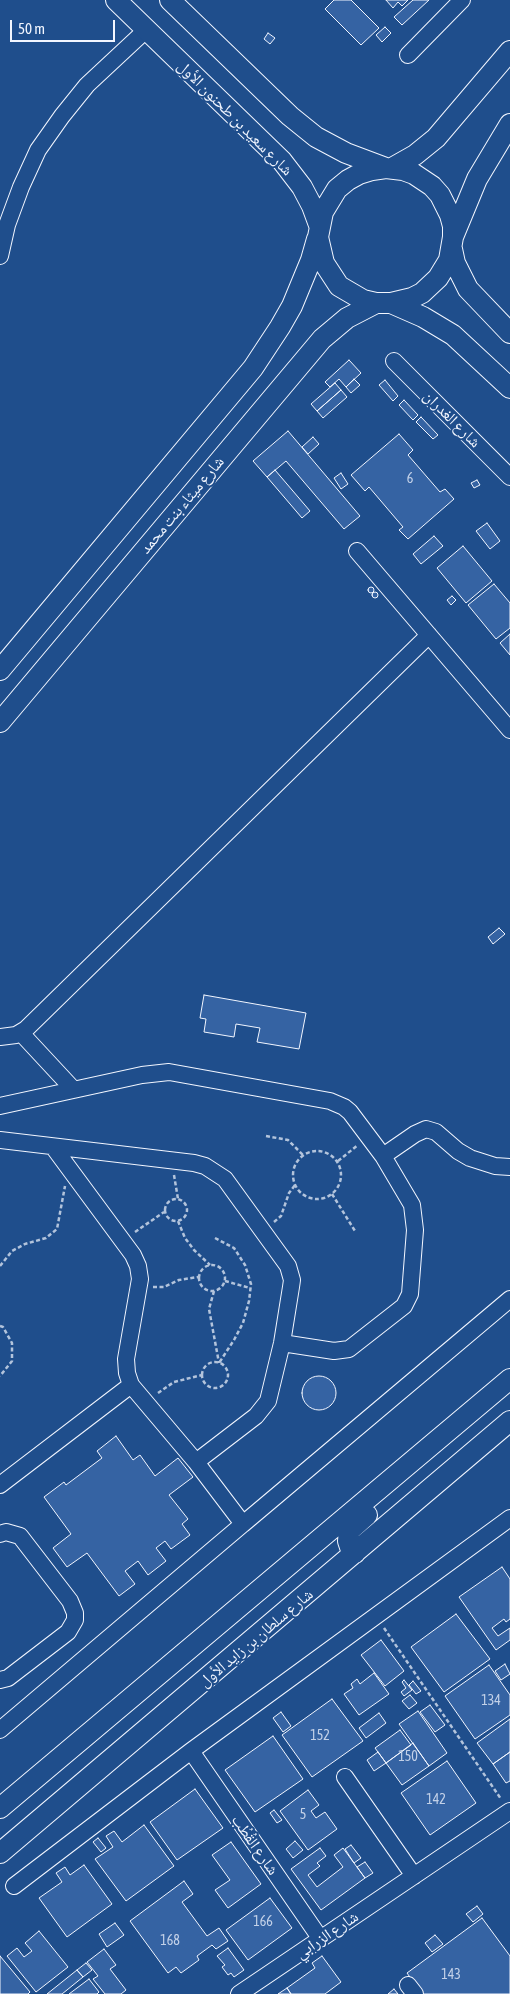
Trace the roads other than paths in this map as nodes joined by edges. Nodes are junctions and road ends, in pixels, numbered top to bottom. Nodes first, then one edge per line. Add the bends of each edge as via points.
1 (116, 0) edge
2 (170, 0) edge
3 (462, 0) edge
4 (146, 30) junction
5 (510, 52) edge
6 (408, 54) dead end
7 (510, 124) edge
8 (389, 168) junction
9 (318, 231) junction
10 (453, 243) junction
11 (0, 256) edge
12 (383, 303) junction
13 (510, 333) edge
14 (394, 361) dead end
15 (510, 388) edge
16 (510, 477) edge
17 (357, 551) dead end
18 (429, 635) junction
19 (0, 670) edge
20 (0, 722) edge
21 (510, 730) edge
22 (21, 1034) junction
23 (0, 1037) edge
24 (73, 1090) junction
25 (0, 1106) edge
26 (0, 1140) edge
27 (54, 1148) junction
28 (383, 1156) junction
29 (510, 1167) edge
30 (510, 1299) edge
31 (282, 1343) junction
32 (510, 1380) edge
33 (131, 1386) junction
34 (506, 1427) edge
35 (434, 1443) junction
36 (196, 1462) junction
37 (0, 1485) edge
38 (510, 1518) edge
39 (243, 1524) junction
40 (0, 1534) edge
41 (356, 1553) junction
42 (0, 1680) edge
43 (0, 1730) edge
44 (191, 1752) junction
45 (345, 1777) dead end
46 (0, 1808) edge
47 (510, 1811) edge
48 (0, 1853) edge
49 (414, 1876) junction
50 (14, 1886) dead end
51 (320, 1938) junction
52 (240, 1994) edge

1 - 4 main road, شارع سعيد بن طحنون الأول
2 - 8 main road via 302,126 332,146
3 - 6 street
4 - 9 main road, شارع سعيد بن طحنون الأول via 282,161 312,206
4 - 11 street via 87,85 38,150 20,187
5 - 8 main road via 436,138 415,155
7 - 10 main road via 477,179
8 - 9 main road via 372,170 348,180 329,200
8 - 10 main road via 414,174 432,186 446,204
9 - 12 main road via 324,263 339,286 362,300
9 - 19 main road, شارع ميثاء بنت محمد via 308,268 292,306 253,368
10 - 12 main road via 444,269 430,286 412,298
10 - 13 main road via 455,264 468,289
12 - 15 main road via 423,316 453,335
12 - 20 main road, شارع ميثاء بنت محمد via 347,318 322,339
14 - 16 street, شارع الغدران
17 - 18 street
18 - 21 street
18 - 22 street
22 - 23 street
22 - 24 street
24 - 25 street
24 - 28 street via 156,1073 182,1073 338,1104 350,1112
26 - 27 street
27 - 31 street via 194,1163 225,1179 291,1273
27 - 33 street via 138,1266 139,1287 126,1359 126,1373
28 - 29 street via 426,1129 436,1132 470,1158
28 - 31 street via 414,1213 408,1300 354,1346 344,1350
30 - 39 street
31 - 36 street via 265,1407
32 - 35 main road
33 - 36 street
33 - 37 street
34 - 41 main road, شارع سلطان بن زايد الأول
35 - 41 main road via 402,1485 349,1531 348,1541
35 - 46 main road
36 - 39 street
38 - 44 street
39 - 43 street
40 - 42 street via 6,1532 20,1536 70,1601 75,1613 68,1632 8,1678
41 - 48 main road, شارع سلطان بن زايد الأول
44 - 50 street
44 - 51 street, شارع القُطُب
45 - 49 street
47 - 49 street, شارع الزرابي
49 - 51 street, شارع الزرابي
51 - 52 street, شارع الزرابي

